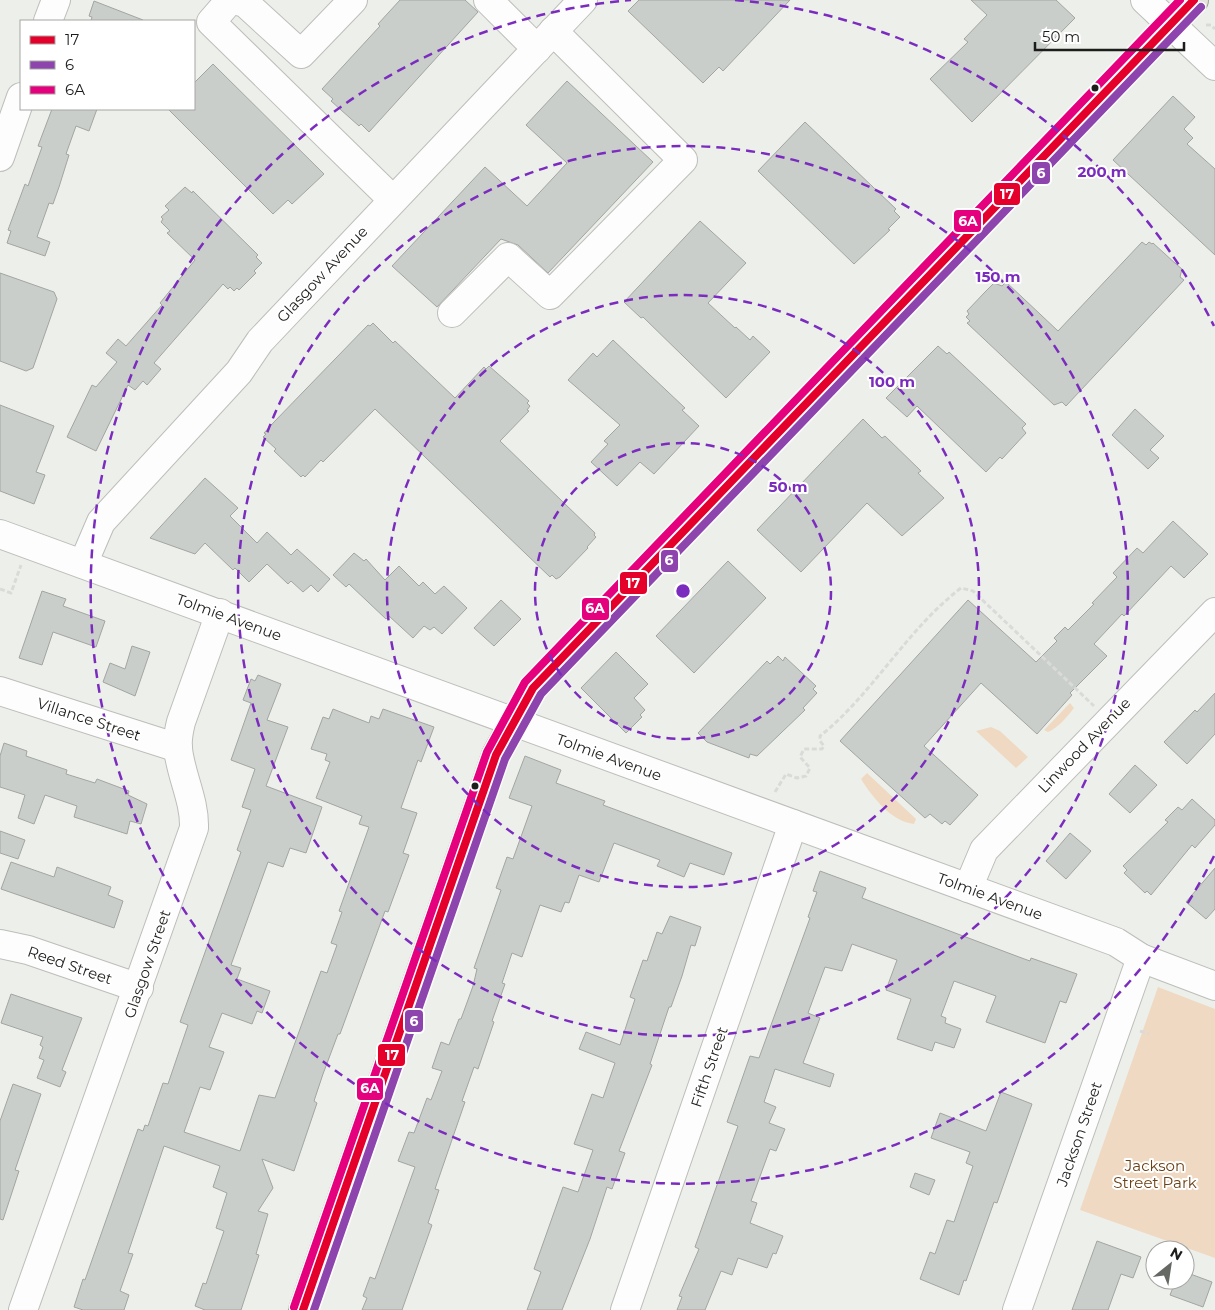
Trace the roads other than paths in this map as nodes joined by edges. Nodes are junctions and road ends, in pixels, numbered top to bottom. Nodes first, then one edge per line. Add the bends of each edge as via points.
1 (56, 0) edge
2 (353, 0) edge
3 (488, 0) edge
4 (583, 0) edge
5 (1145, 0) edge
6 (1194, 0) edge
7 (236, 1) edge
8 (48, 20) edge
9 (1171, 25) junction
10 (545, 40) junction
11 (1215, 66) edge
12 (20, 100) edge
13 (0, 157) edge
14 (392, 199) junction
15 (452, 314) dead end
16 (0, 534) edge
17 (83, 564) junction
18 (1215, 612) edge
19 (220, 613) junction
20 (0, 691) edge
21 (513, 722) junction
22 (178, 748) junction
23 (793, 824) junction
24 (968, 888) junction
25 (0, 944) edge
26 (1141, 958) junction
27 (1215, 986) edge
28 (138, 988) junction
29 (23, 1310) edge
30 (304, 1310) edge
31 (625, 1310) edge
32 (1018, 1310) edge

1 - 8 street
2 - 7 street via 301,54
3 - 10 street
4 - 10 street, Glasgow Avenue
5 - 9 street
6 - 9 main road
7 - 14 street via 211,22
9 - 11 street
9 - 21 main road via 533,688
10 - 14 street, Glasgow Avenue
10 - 15 street via 683,160 550,295 508,257
12 - 13 street
14 - 17 street, Glasgow Avenue via 260,341 239,372 101,522
16 - 17 street, Tolmie Avenue
17 - 19 street, Tolmie Avenue
18 - 24 street, Linwood Avenue via 984,850
19 - 21 street, Tolmie Avenue
19 - 22 street, Glasgow Street via 180,722
20 - 22 street, Villance Street
21 - 23 street, Tolmie Avenue
21 - 30 main road via 496,755
22 - 28 street, Glasgow Street via 194,828
23 - 24 street, Tolmie Avenue
23 - 31 street, Fifth Street
24 - 26 street, Tolmie Avenue via 1116,942
25 - 28 street, Reed Street via 28,950
26 - 27 street, Tolmie Avenue
26 - 32 street, Jackson Street
28 - 29 street, Glasgow Street

